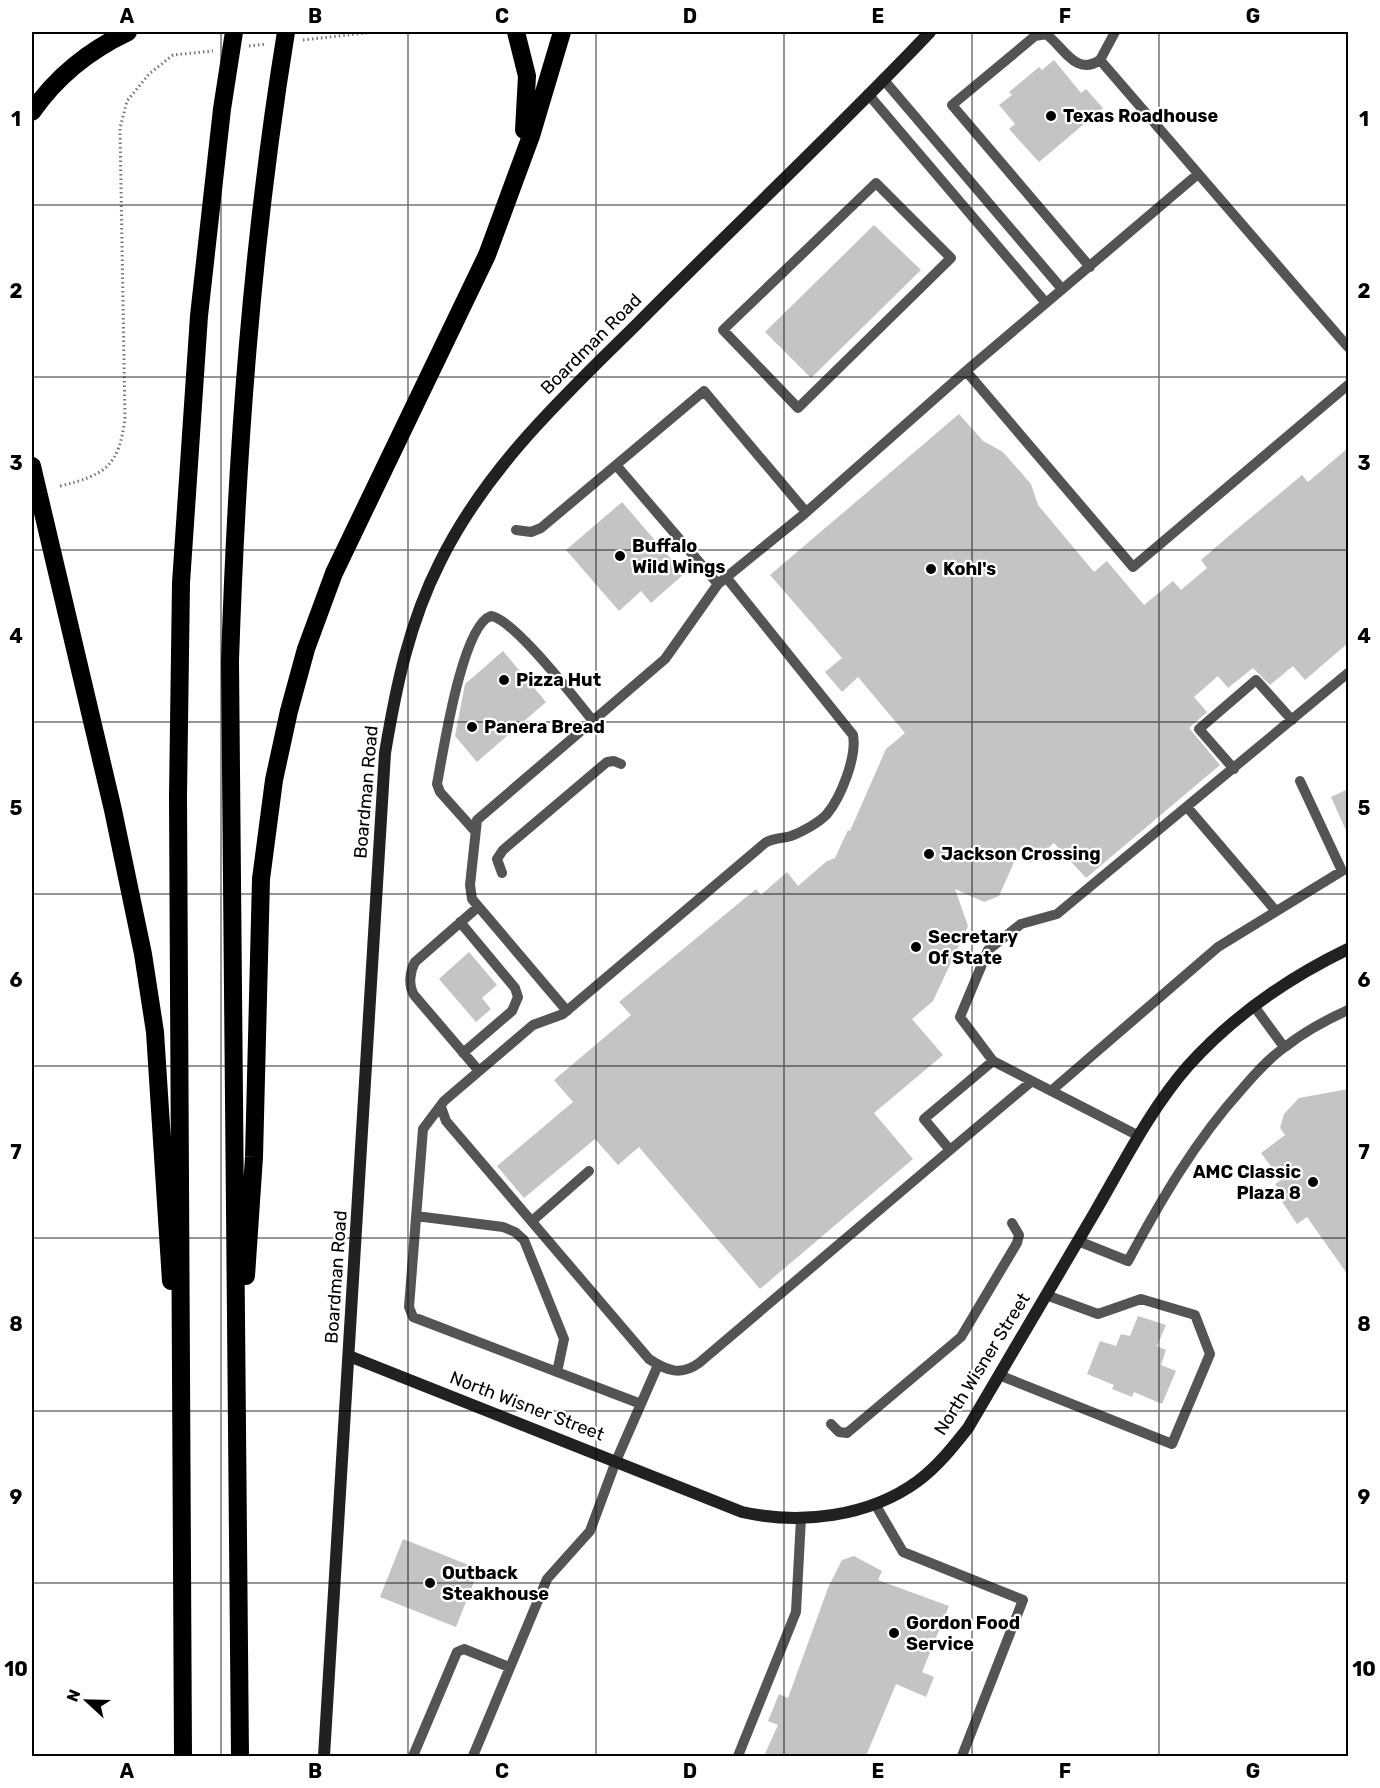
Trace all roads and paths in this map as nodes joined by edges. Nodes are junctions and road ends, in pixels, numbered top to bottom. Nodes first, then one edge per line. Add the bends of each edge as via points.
1 (128, 32) edge
2 (374, 32) edge
3 (516, 32) edge
4 (562, 32) edge
5 (930, 32) edge
6 (1115, 32) edge
7 (303, 40) dead end
8 (279, 41) edge
9 (232, 46) edge
10 (1100, 60) junction
11 (883, 79) junction
12 (868, 94) junction
13 (32, 112) edge
14 (1198, 174) junction
15 (493, 238) junction
16 (1090, 267) junction
17 (1062, 290) junction
18 (1046, 303) junction
19 (723, 330) joint
20 (1348, 347) edge
21 (966, 371) junction
22 (1348, 385) edge
23 (616, 465) junction
24 (32, 466) edge
25 (60, 486) dead end
26 (806, 512) junction
27 (516, 530) dead end
28 (722, 580) junction
29 (1348, 673) edge
30 (1292, 720) junction
31 (593, 721) junction
32 (621, 764) dead end
33 (1234, 769) junction
34 (1300, 781) dead end
35 (1187, 807) junction
36 (474, 831) junction
37 (502, 873) dead end
38 (478, 907) junction
39 (1275, 910) junction
40 (460, 922) junction
41 (1348, 949) edge
42 (1254, 1006) junction
43 (1348, 1010) edge
44 (567, 1011) junction
45 (1284, 1047) junction
46 (463, 1053) junction
47 (993, 1061) junction
48 (478, 1071) junction
49 (1032, 1081) junction
50 (1051, 1091) junction
51 (441, 1107) junction
52 (1139, 1136) junction
53 (950, 1150) junction
54 (589, 1172) dead end
55 (416, 1216) junction
56 (532, 1221) junction
57 (1012, 1223) dead end
58 (1078, 1241) junction
59 (1046, 1295) junction
60 (349, 1356) junction
61 (657, 1365) junction
62 (557, 1372) junction
63 (999, 1375) junction
64 (237, 1398) junction
65 (641, 1404) junction
66 (831, 1424) dead end
67 (616, 1461) junction
68 (183, 1486) junction
69 (875, 1504) junction
70 (801, 1518) junction
71 (509, 1667) junction
72 (183, 1756) edge
73 (240, 1756) edge
74 (324, 1756) edge
75 (413, 1756) edge
76 (473, 1756) edge
77 (738, 1756) edge
78 (962, 1756) edge

1 - 13 highway via 74,66
2 - 7 path
3 - 15 highway via 526,76 527,106 520,148
4 - 15 highway via 531,136
5 - 11 main road, Boardman Road
6 - 10 lane
8 - 9 path
8 - 64 highway via 252,300 232,605 229,724
9 - 25 path via 173,55 149,74 127,101 120,128 125,418 121,446 109,466 90,479
9 - 68 highway via 200,304 181,582 178,796
10 - 14 lane
10 - 16 lane via 1087,65 1073,62 1050,36 1039,34 952,105
11 - 12 main road, Boardman Road
11 - 17 lane
12 - 18 lane
12 - 60 main road, Boardman Road via 526,435 464,519 426,593 400,668 385,753
14 - 16 lane
14 - 20 lane
15 - 64 highway via 461,313 334,573 306,649 281,746 258,913 254,1157
16 - 17 lane
17 - 18 lane
18 - 21 lane
19 - 19 lane via 798,408 951,258 876,183
21 - 22 lane via 1133,567
21 - 26 lane
23 - 26 lane via 704,392
23 - 27 lane via 541,528 531,532
23 - 28 lane
24 - 68 highway via 118,831 151,1001
26 - 28 lane
28 - 31 lane via 666,659
28 - 44 lane via 853,735 855,754 826,815 791,836 765,843
29 - 30 lane
30 - 33 lane
30 - 33 lane via 1256,680 1200,729
31 - 36 lane via 483,814
31 - 36 lane via 548,666 502,620 486,618 477,629 462,667 437,784
32 - 37 lane via 607,762 502,850 497,859
33 - 35 lane
34 - 39 lane via 1342,871
35 - 39 lane
35 - 47 lane via 1057,914 1021,924 988,950 960,1017
36 - 38 lane via 470,890
38 - 40 lane
38 - 44 lane
39 - 50 lane via 1218,947
40 - 46 lane via 415,962 411,988
40 - 46 lane via 518,996 512,1011
41 - 42 main road, North Wisner Street via 1318,963
42 - 45 lane
42 - 52 main road, North Wisner Street via 1225,1028 1186,1068
43 - 45 lane
44 - 48 lane via 533,1025
45 - 58 lane via 1230,1102 1194,1147 1128,1261
46 - 48 lane
47 - 49 lane
47 - 53 lane via 924,1119
48 - 51 lane
49 - 50 lane
49 - 53 lane
50 - 52 lane
51 - 55 lane via 423,1129
51 - 56 lane via 446,1120
52 - 58 main road, North Wisner Street
53 - 61 lane via 699,1363 679,1372
54 - 56 lane
55 - 62 lane via 503,1227 524,1240 564,1340
55 - 62 lane via 409,1307 413,1317
56 - 61 lane
57 - 66 lane via 1019,1235 1017,1243 961,1336 847,1432 839,1432
58 - 59 main road, North Wisner Street
59 - 63 main road, North Wisner Street
59 - 63 lane via 1098,1314 1141,1299 1195,1315 1209,1354 1172,1444
60 - 67 main road, North Wisner Street
60 - 74 main road, Boardman Road
61 - 65 lane
62 - 65 lane
63 - 69 main road, North Wisner Street via 968,1428 932,1469
64 - 73 highway
65 - 67 lane
67 - 70 main road, North Wisner Street via 742,1512 771,1518
67 - 71 lane via 591,1531 547,1578
68 - 72 highway
69 - 70 main road, North Wisner Street
69 - 78 lane via 903,1552 1023,1600
70 - 77 lane via 796,1612
71 - 75 lane via 464,1649 457,1652
71 - 76 lane

